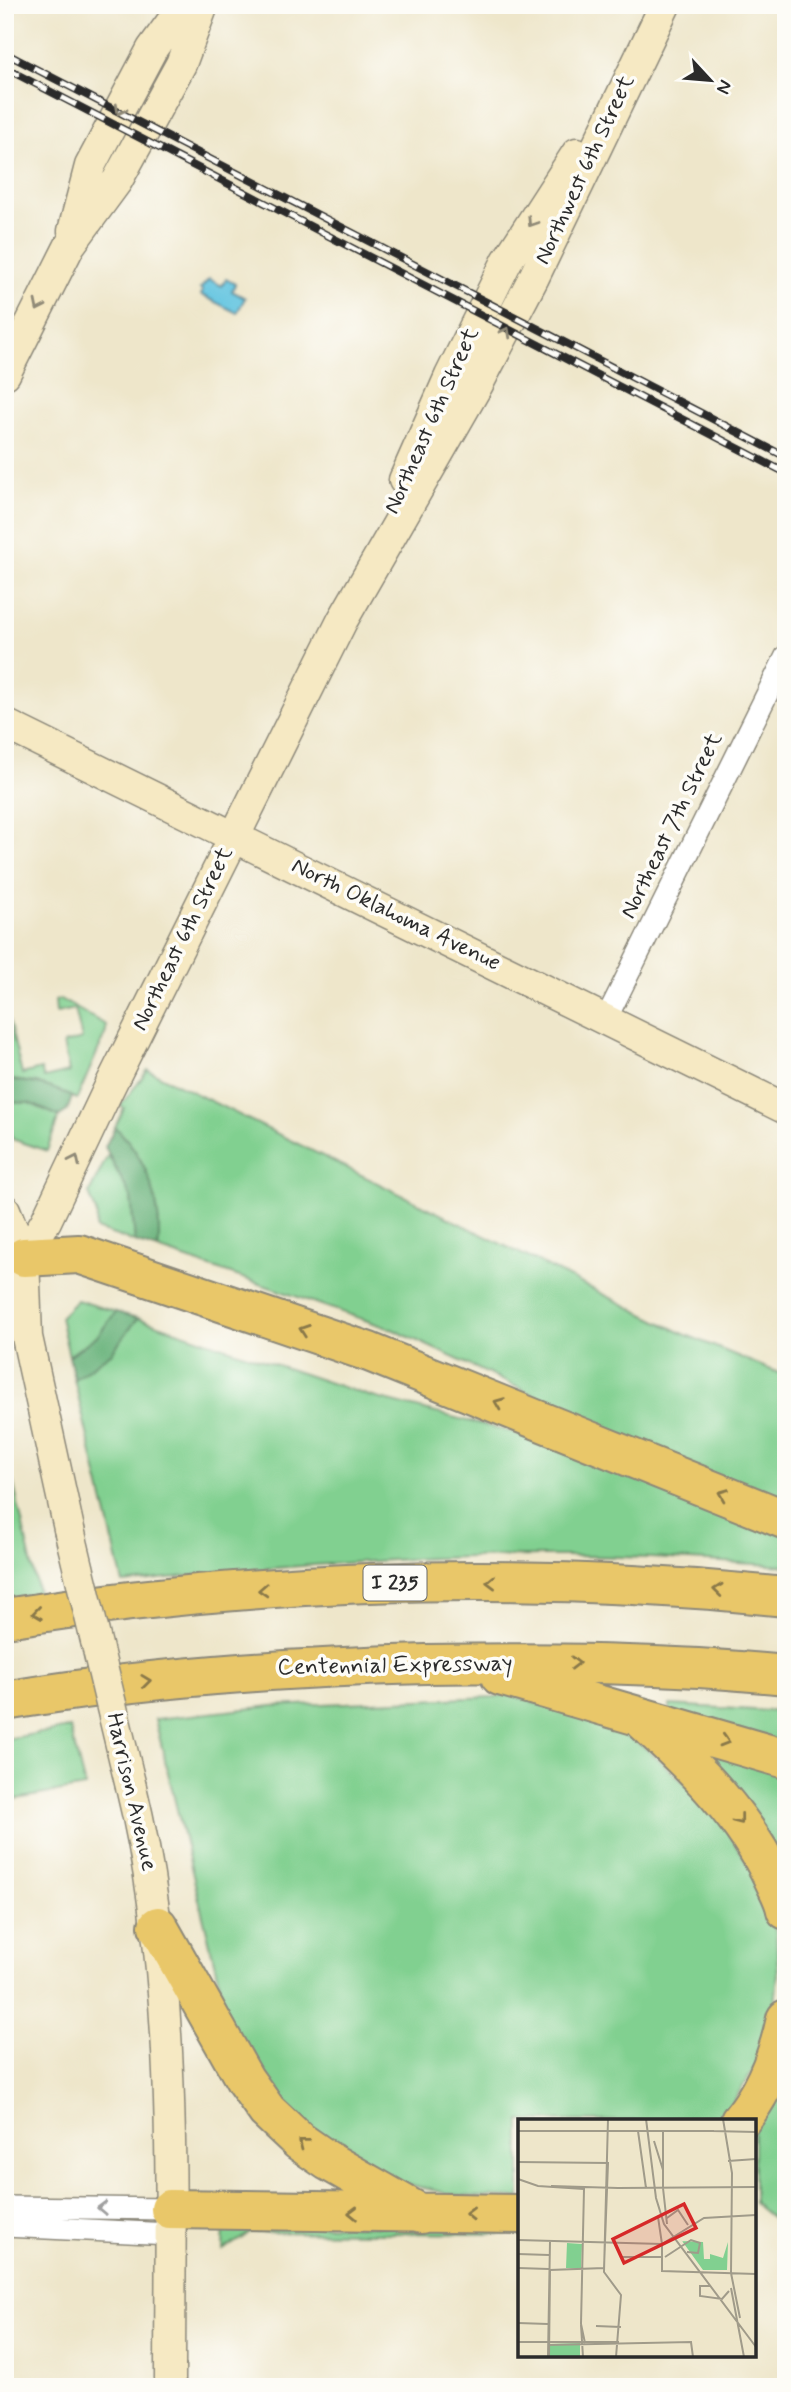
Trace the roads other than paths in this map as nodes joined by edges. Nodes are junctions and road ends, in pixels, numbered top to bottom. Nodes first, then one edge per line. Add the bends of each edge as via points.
1 (184, 5) edge
2 (203, 5) edge
3 (665, 5) edge
4 (636, 62) junction
5 (69, 245) junction
6 (507, 261) joint
7 (534, 277) joint
8 (5, 374) edge
9 (342, 621) junction
10 (786, 656) edge
11 (5, 724) edge
12 (233, 836) junction
13 (606, 1019) junction
14 (786, 1109) edge
15 (5, 1210) edge
16 (14, 1253) edge
17 (16, 1329) edge
18 (786, 1520) edge
19 (786, 1597) edge
20 (5, 1618) edge
21 (458, 1664) junction
22 (786, 1675) edge
23 (5, 1701) edge
24 (636, 1714) junction
25 (786, 1759) edge
26 (786, 1910) edge
27 (158, 1926) junction
28 (786, 2019) edge
29 (742, 2119) edge
30 (5, 2207) edge
31 (421, 2214) junction
32 (518, 2214) edge
33 (170, 2222) junction
34 (5, 2226) edge
35 (170, 2387) edge

1 -> 5 main road via 152,49 90,166
2 - 5 main road via 181,64 117,181
3 - 4 main road, Northwest 6th Street
4 -> 6 main road, Northwest 6th Street
4 - 7 main road, Northwest 6th Street
5 -> 8 main road
6 - 9 main road, Northeast 6th Street via 450,376
9 -> 7 main road, Northeast 6th Street
9 - 12 main road, Northeast 6th Street
10 - 13 street, Northeast 7th Street
11 - 12 main road, North Oklahoma Avenue
12 - 13 main road, North Oklahoma Avenue
16 -> 12 main road, Northeast 6th Street via 46,1221
13 - 14 main road, North Oklahoma Avenue
15 - 16 main road, Harrison Avenue
16 - 17 main road, Harrison Avenue
18 -> 16 highway via 369,1352 79,1255
17 - 27 main road, Harrison Avenue, bridge via 145,1843
19 -> 20 highway, I 235 via 539,1581 379,1584 154,1597
21 -> 22 highway, Centennial Expressway via 600,1662
23 -> 21 highway, Centennial Expressway via 216,1673
21 - 24 highway
24 -> 25 highway
24 -> 26 highway via 694,1768 743,1824 763,1856
31 -> 27 highway via 327,2161 267,2110 245,2080
27 - 33 main road, Harrison Avenue via 167,2051
28 - 29 highway via 778,2055
33 -> 30 street
32 -> 31 highway
31 -> 33 highway
33 - 34 street
33 - 35 main road, Harrison Avenue

